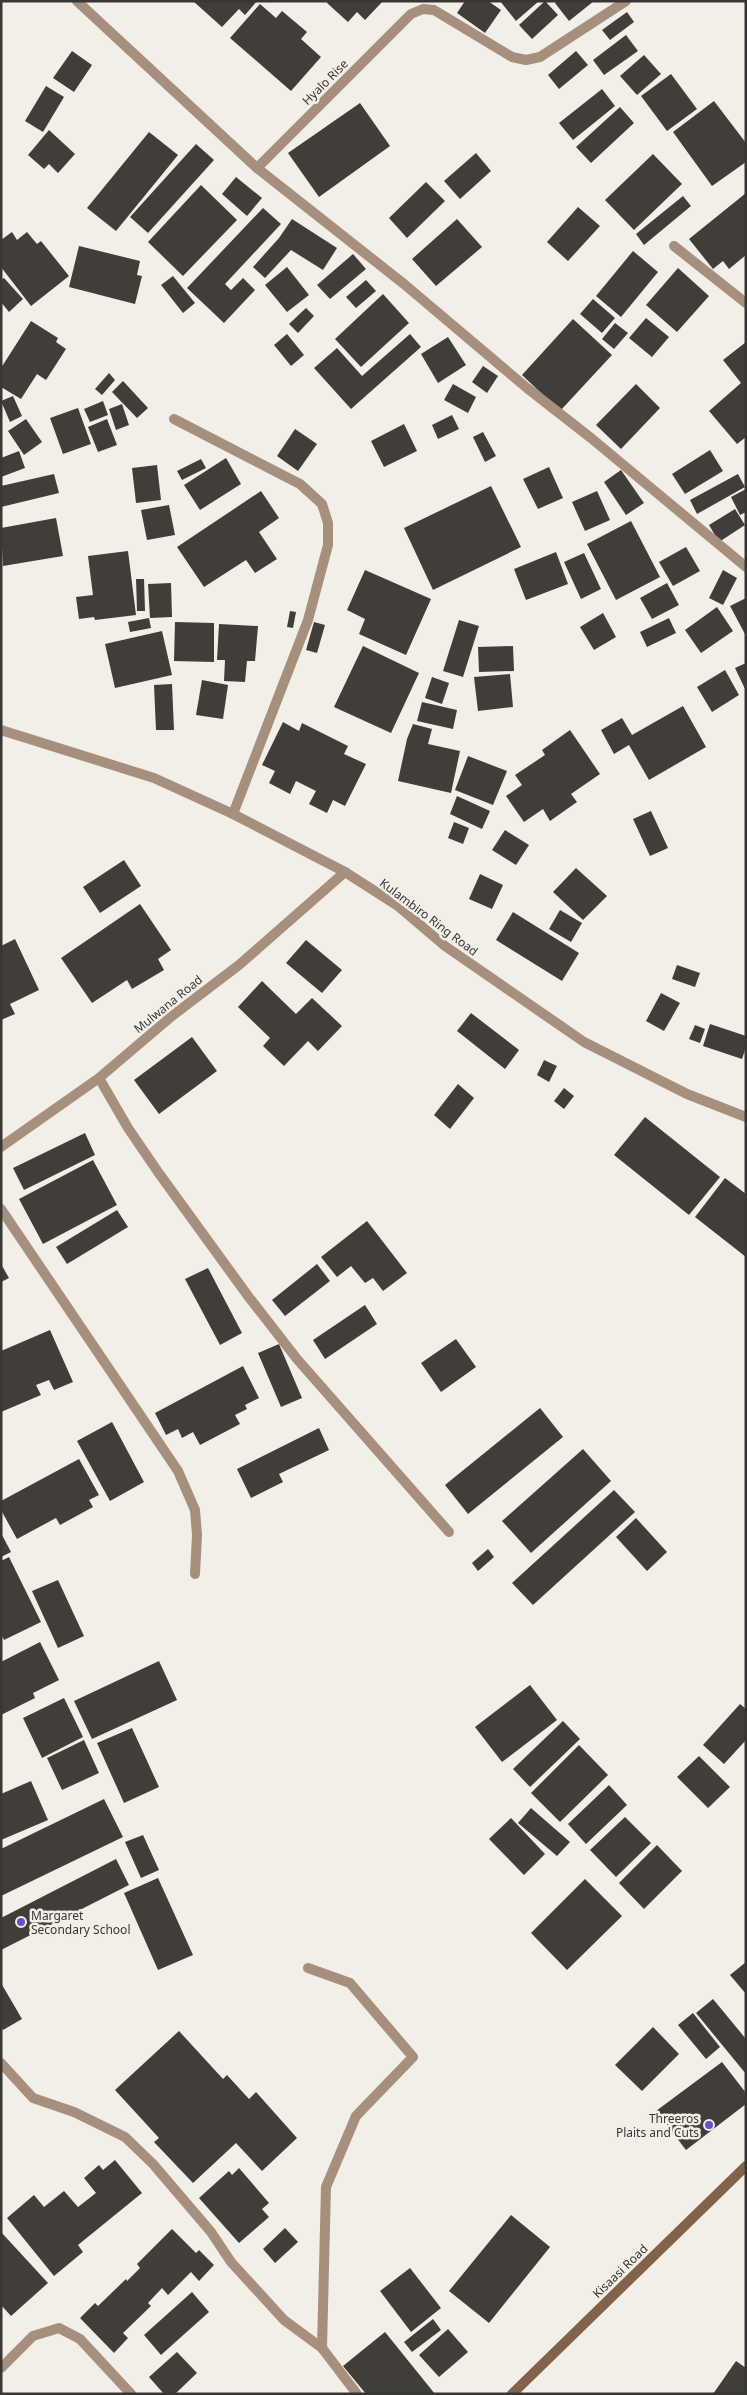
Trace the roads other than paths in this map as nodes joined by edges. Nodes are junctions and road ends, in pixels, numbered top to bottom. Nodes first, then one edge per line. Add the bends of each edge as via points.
1 (77, 1) edge
2 (626, 1) edge
3 (256, 168) junction
4 (674, 246) dead end
5 (746, 303) edge
6 (174, 419) dead end
7 (746, 567) edge
8 (1, 730) edge
9 (233, 814) junction
10 (345, 872) junction
11 (99, 1078) junction
12 (746, 1117) edge
13 (1, 1147) edge
14 (1, 1209) edge
15 (449, 1532) dead end
16 (195, 1574) dead end
17 (308, 1968) dead end
18 (1, 2063) edge
19 (746, 2166) edge
20 (322, 2348) junction
21 (1, 2368) edge
22 (131, 2394) edge
23 (357, 2394) edge
24 (512, 2394) edge

1 - 3 street
2 - 3 street, Hyalo Rise via 540,57 526,60 512,57 434,10 423,9 411,14
3 - 7 street via 404,284
4 - 5 street
6 - 9 street via 300,484 322,504 328,523 328,545 308,620
8 - 9 street, Kulambiro Ring Road via 154,778
9 - 10 street, Kulambiro Ring Road
10 - 11 street, Mulwana Road via 239,965
10 - 12 street, Kulambiro Ring Road via 398,906 445,946 584,1042 687,1094
11 - 13 street, Mulwana Road
11 - 15 street via 158,1172 248,1296 297,1359
14 - 16 street via 178,1471 195,1510
17 - 20 street via 350,1983 413,2057 356,2116 326,2187
18 - 20 street via 32,2098 74,2112 125,2137 164,2176 211,2232 231,2262 284,2320
19 - 24 main road, Kisaasi Road
20 - 23 street
21 - 22 street via 33,2336 59,2328 80,2339

